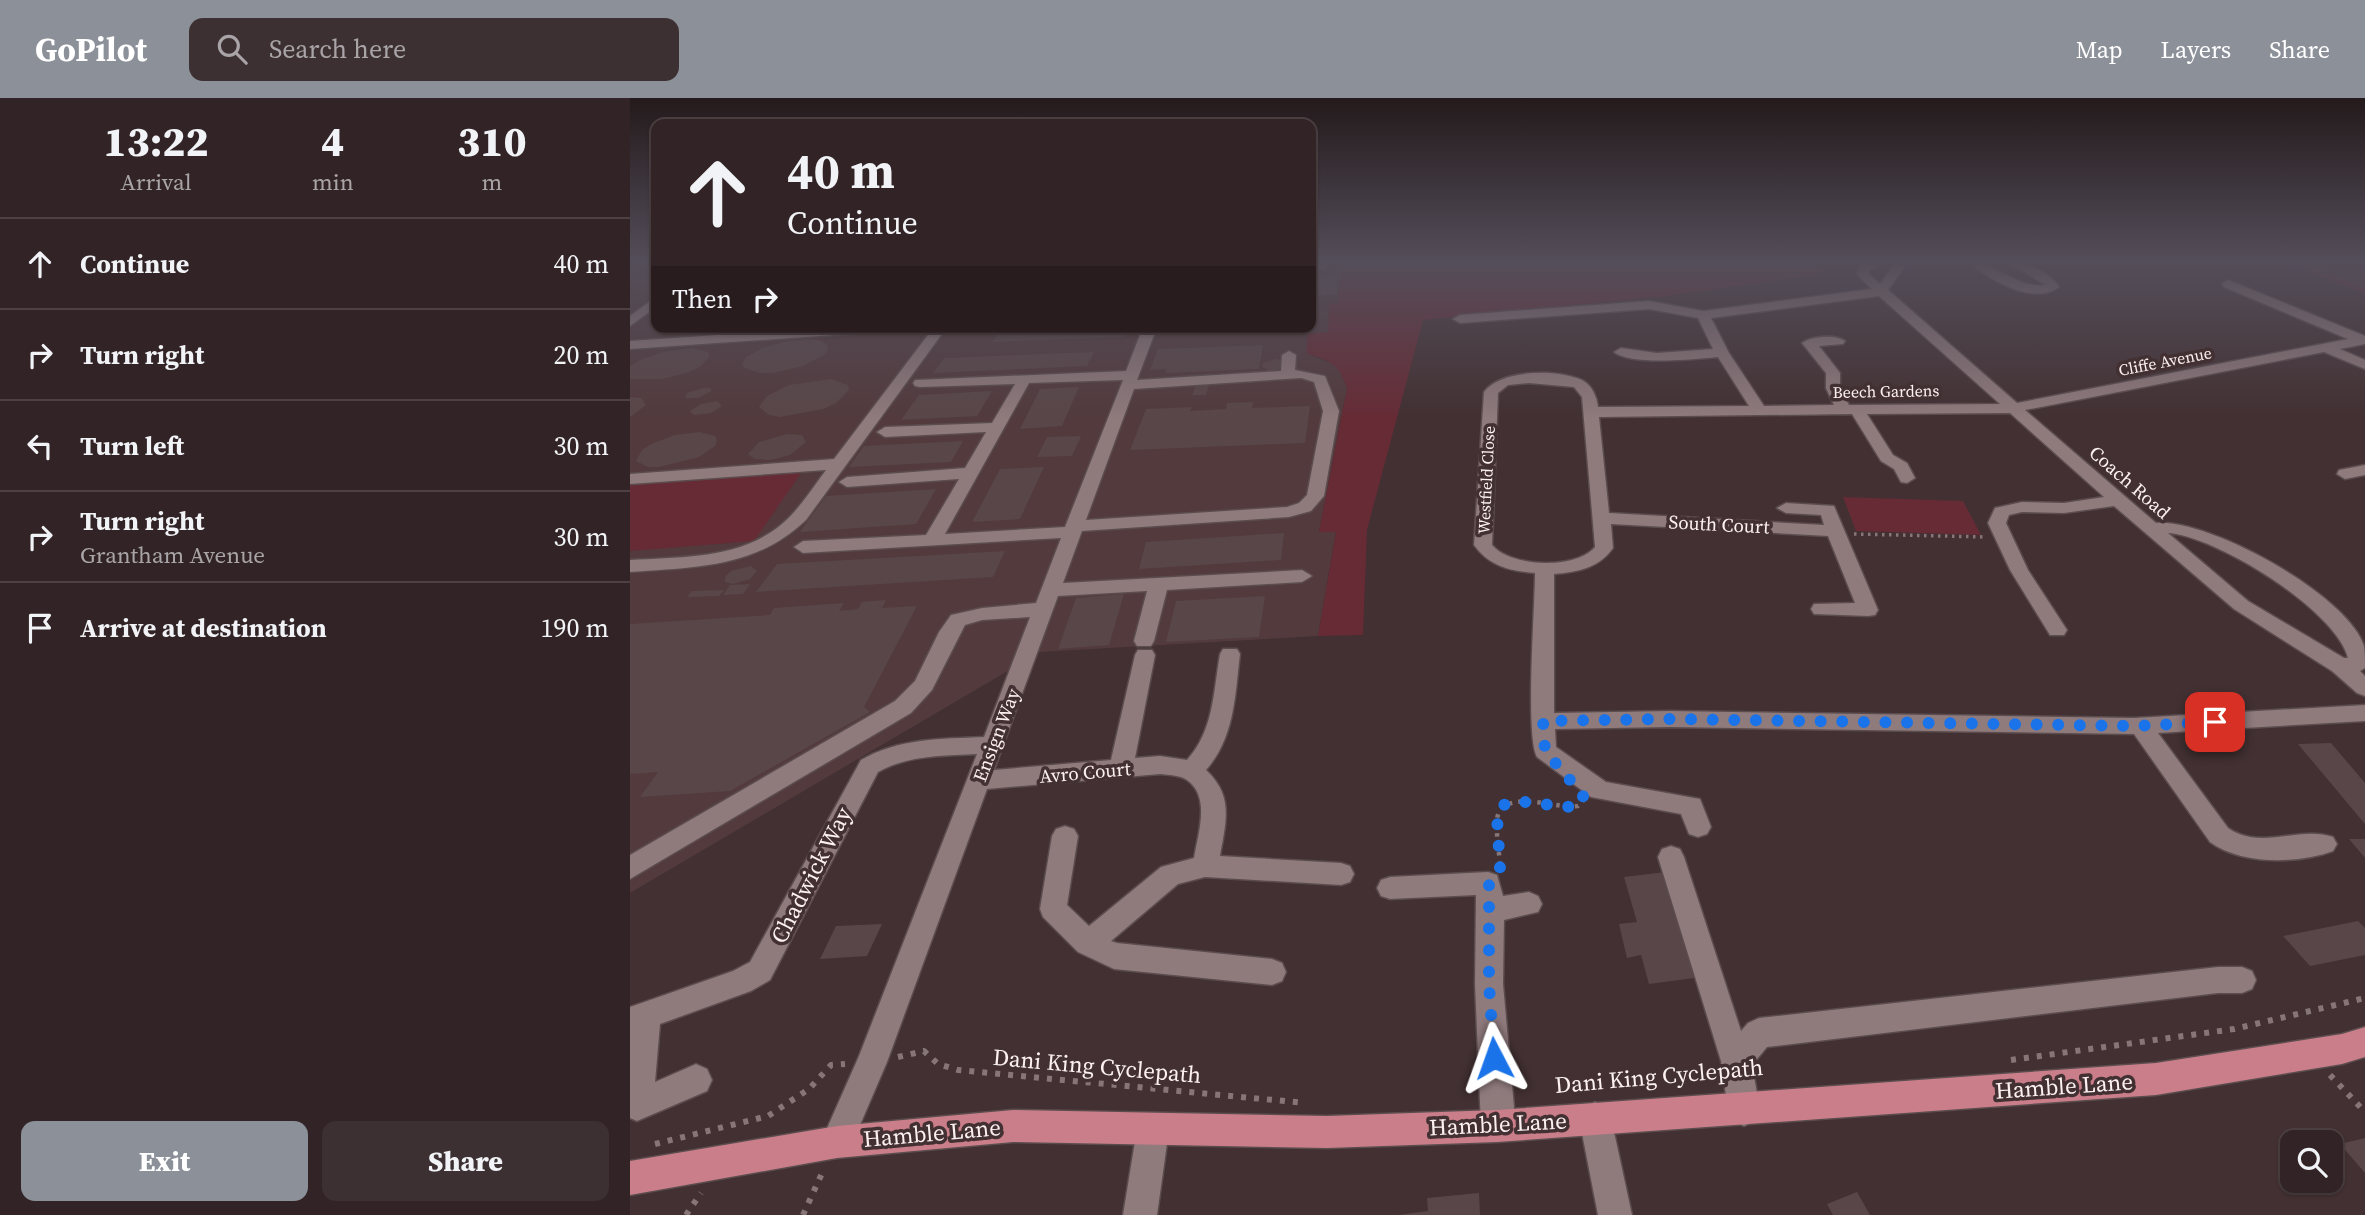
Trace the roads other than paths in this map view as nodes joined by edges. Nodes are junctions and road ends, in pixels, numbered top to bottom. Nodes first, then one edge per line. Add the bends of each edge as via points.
1 (1523, 314) edge
2 (1694, 314) edge
3 (1717, 314) edge
4 (1905, 314) edge
5 (2301, 314) edge
6 (1703, 316) junction
7 (1488, 317) junction
8 (1460, 319) dead end
9 (1493, 331) dead end
10 (805, 333) edge
11 (937, 333) edge
12 (1148, 333) edge
13 (2363, 340) edge
14 (1838, 341) dead end
15 (630, 345) edge
16 (2326, 348) junction
17 (1621, 352) dead end
18 (1722, 353) junction
19 (1290, 355) dead end
20 (2365, 365) edge
21 (1288, 375) junction
22 (1024, 380) junction
23 (1131, 380) junction
24 (920, 383) dead end
25 (2013, 408) junction
26 (1850, 409) junction
27 (1759, 410) junction
28 (1592, 412) junction
29 (997, 427) junction
30 (885, 432) dead end
31 (839, 464) junction
32 (2365, 470) edge
33 (970, 474) junction
34 (2345, 474) dead end
35 (1907, 478) dead end
36 (630, 479) edge
37 (847, 482) dead end
38 (2118, 500) junction
39 (1786, 508) dead end
40 (1602, 518) junction
41 (1075, 529) junction
42 (2151, 529) junction
43 (1836, 532) junction
44 (932, 540) junction
45 (803, 547) dead end
46 (630, 566) edge
47 (1545, 567) junction
48 (1302, 576) dead end
49 (1159, 583) junction
50 (1049, 600) junction
51 (1821, 609) dead end
52 (2057, 630) dead end
53 (1230, 653) dead end
54 (2340, 666) junction
55 (2365, 688) edge
56 (2365, 712) edge
57 (1543, 721) junction
58 (2140, 726) junction
59 (991, 745) junction
60 (1121, 769) junction
61 (1192, 770) junction
62 (978, 781) junction
63 (1698, 827) dead end
64 (1065, 836) dead end
65 (2325, 845) dead end
66 (1671, 858) dead end
67 (1205, 866) junction
68 (630, 868) edge
69 (1340, 874) dead end
70 (1390, 888) dead end
71 (1490, 896) junction
72 (1529, 904) dead end
73 (1088, 943) junction
74 (1272, 972) dead end
75 (2221, 975) dead end
76 (638, 1019) edge
77 (2365, 1042) edge
78 (1736, 1061) junction
79 (696, 1080) dead end
80 (1744, 1110) junction
81 (1595, 1118) junction
82 (1497, 1126) junction
83 (1153, 1129) junction
84 (837, 1142) junction
85 (630, 1178) edge
86 (1140, 1215) edge
87 (1615, 1215) edge

1 - 7 street
2 - 6 street
3 - 6 street
4 - 25 street, Coach Road
5 - 13 street
6 - 18 street
7 - 8 street
7 - 9 street
10 - 15 street
11 - 31 street
12 - 23 street, Ensign Way
13 - 16 street, Cliffe Avenue
14 - 26 street via 1809,343 1833,373 1833,388
16 - 20 street
16 - 25 street, Cliffe Avenue
17 - 18 street via 1657,357
18 - 27 street
19 - 21 street
21 - 23 street
21 - 41 street via 1320,379 1331,411 1315,496 1305,507
22 - 23 street
22 - 24 street
22 - 29 street
23 - 41 street, Ensign Way
25 - 26 street, Beech Gardens
25 - 38 street, Coach Road
26 - 27 street, Beech Gardens
26 - 35 street
27 - 28 street, Beech Gardens
28 - 40 street, Westfield Close
28 - 47 street, Westfield Close via 1587,391 1566,381 1509,381 1491,392 1484,549 1506,565
29 - 30 street
29 - 33 street
31 - 36 street
31 - 46 street via 792,526 772,541 724,558
32 - 34 street
33 - 37 street
33 - 44 street
38 - 42 street, Coach Road
38 - 52 street via 2001,512 1997,523
39 - 43 street, South Court via 1828,510
40 - 43 street, South Court
40 - 47 street, Westfield Close via 1605,548 1598,559
41 - 44 street
41 - 50 street, Ensign Way
42 - 54 street, Coach Road via 2241,605
42 - 54 street via 2173,528 2213,541 2293,585 2347,633 2359,657 2356,665
43 - 51 street, South Court via 1868,610
44 - 45 street
47 - 57 street
48 - 49 street
49 - 50 street
49 - 60 street
50 - 59 street, Ensign Way
50 - 68 street via 958,620 924,685 903,707
53 - 61 street via 1219,727 1211,749
54 - 55 street, Coach Road
56 - 58 street
57 - 58 street
57 - 63 street via 1545,751 1600,790 1692,806
58 - 65 street via 2224,840 2244,848
59 - 62 street, Ensign Way
59 - 76 street, Chadwick Way via 913,751 869,766 760,971
60 - 61 street, Avro Court via 1160,765
60 - 62 street, Avro Court
61 - 67 street via 1210,789 1214,817
62 - 84 street, Ensign Way
64 - 73 street via 1053,909
66 - 78 street
67 - 69 street
67 - 73 street via 1170,875
70 - 71 street
71 - 72 street
71 - 82 street via 1489,984
73 - 74 street via 1114,956
75 - 78 street via 1759,1033
76 - 79 street via 637,1105
77 - 80 main road, Hamble Lane via 2156,1079
78 - 80 street
80 - 81 main road, Hamble Lane
81 - 82 main road, Hamble Lane
81 - 87 street
82 - 83 main road, Hamble Lane via 1327,1132
83 - 84 main road, Hamble Lane via 1013,1126
83 - 86 street
84 - 85 main road, Hamble Lane

